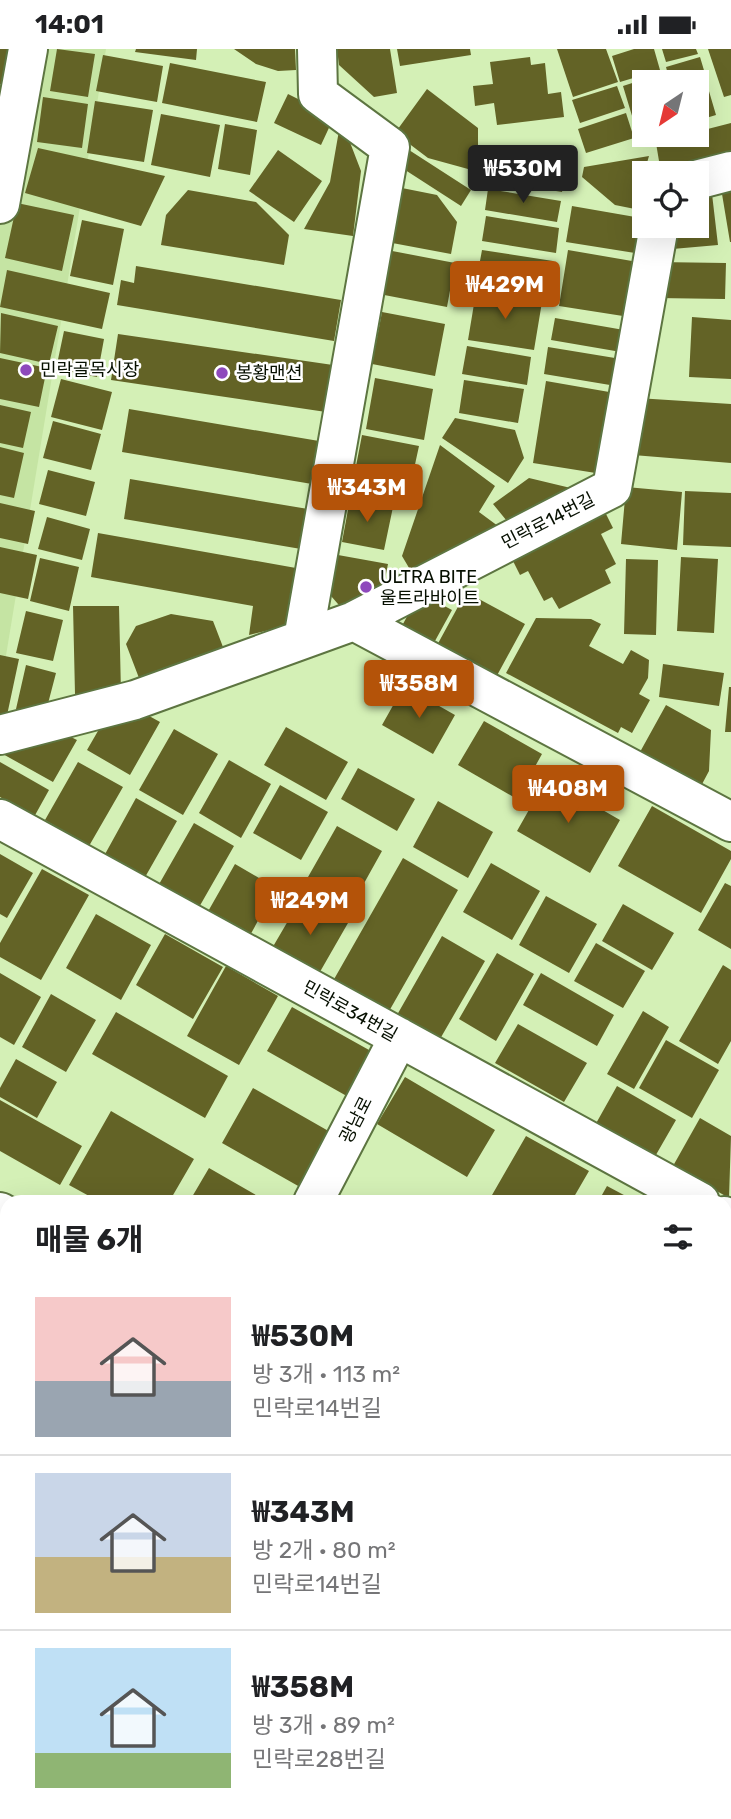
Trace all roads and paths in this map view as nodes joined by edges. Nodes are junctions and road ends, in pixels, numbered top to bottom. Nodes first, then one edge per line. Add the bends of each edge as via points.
1 (28, 49) edge
2 (317, 49) edge
3 (731, 171) edge
4 (709, 177) edge
5 (0, 204) edge
6 (657, 238) edge
7 (354, 621) junction
8 (303, 639) junction
9 (0, 735) edge
10 (0, 819) edge
11 (731, 822) edge
12 (399, 1037) junction
13 (317, 1195) edge
14 (687, 1195) edge

1 - 5 street
2 - 8 street via 318,94 390,147
3 - 4 street
6 - 7 street, 민락로14번길 via 612,488
7 - 8 street, 민락로14번길
7 - 11 street
8 - 9 street, 민락로14번길 via 135,699
10 - 12 street, 민락로34번길
12 - 13 street, 광남로
12 - 14 street, 민락로34번길

